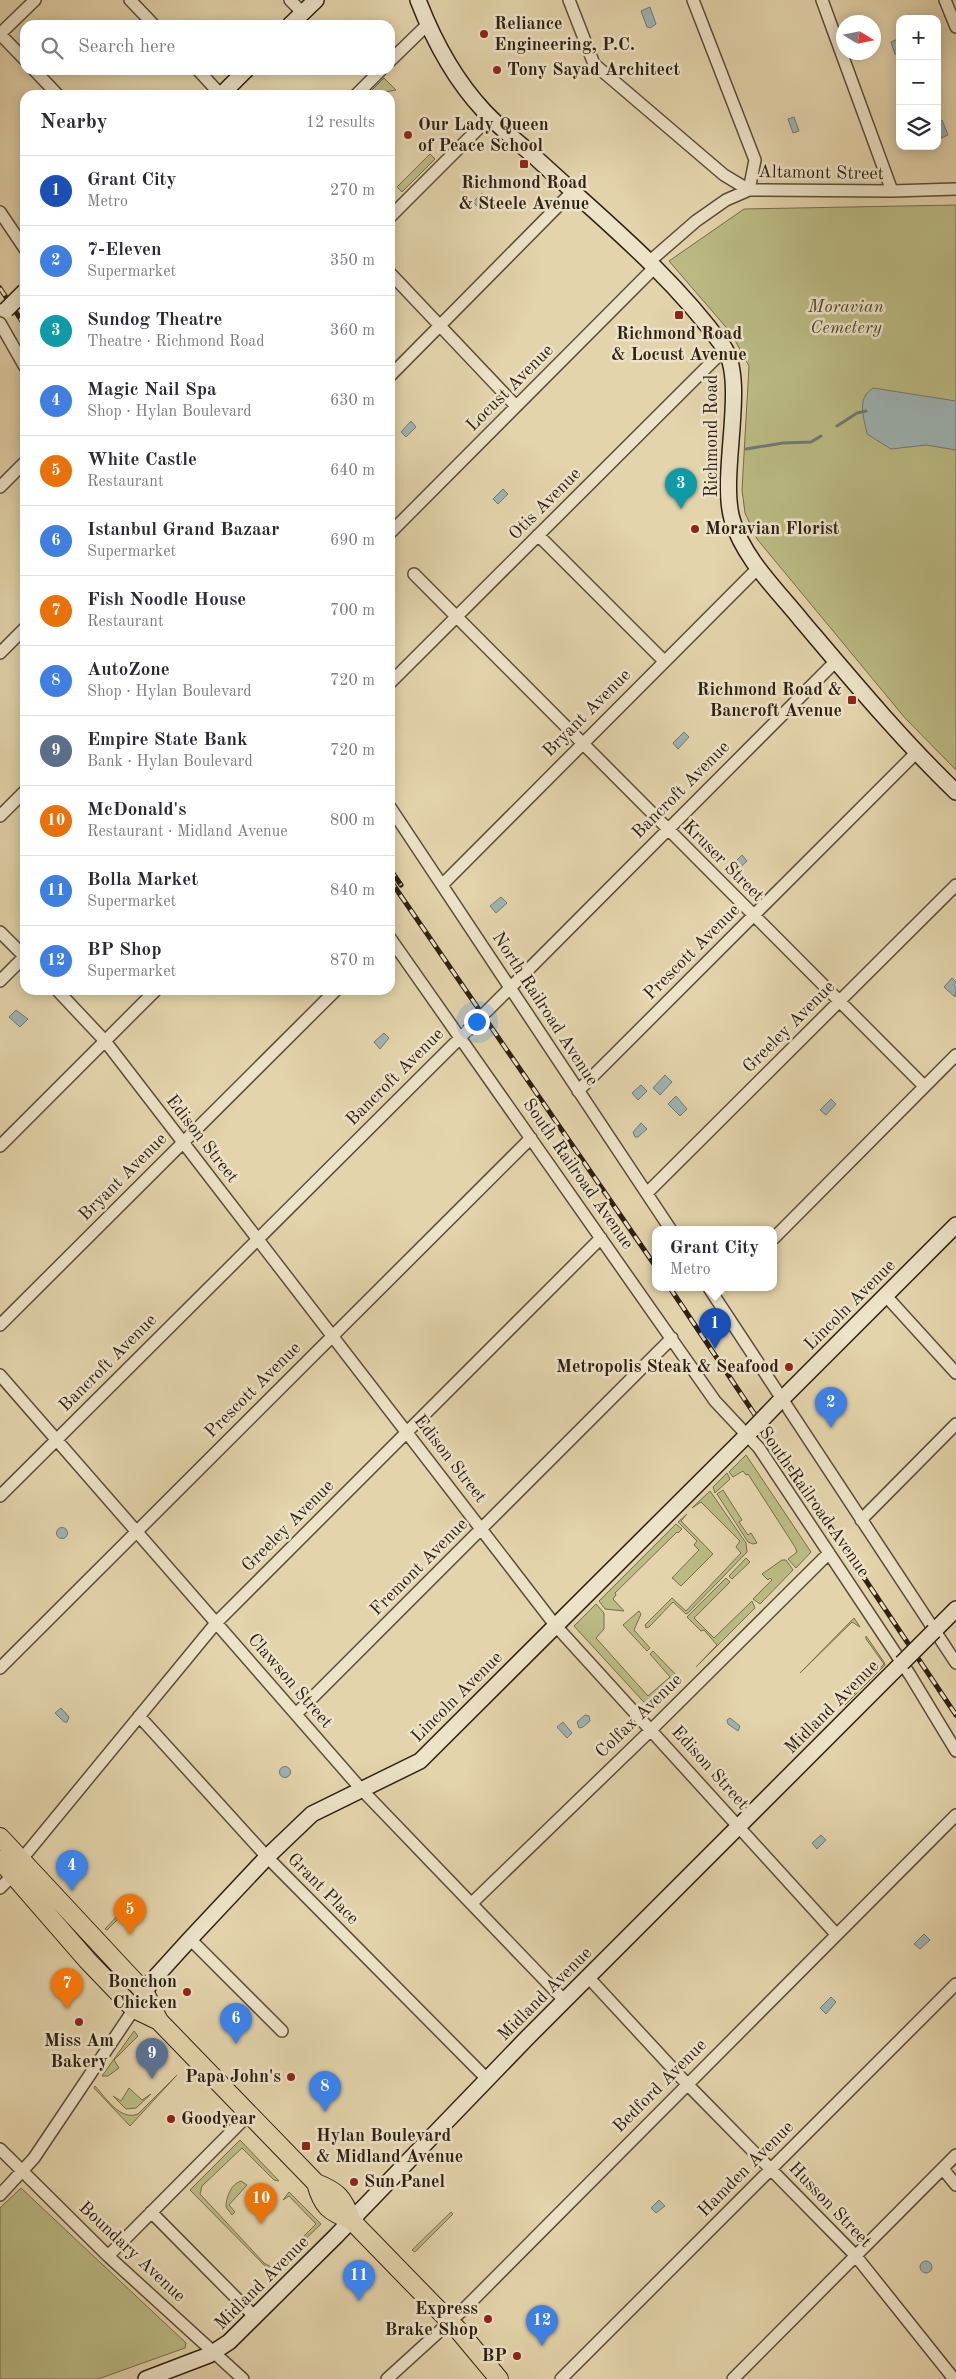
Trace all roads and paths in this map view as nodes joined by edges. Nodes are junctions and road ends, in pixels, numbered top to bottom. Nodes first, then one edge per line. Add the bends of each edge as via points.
1 (35, 0) edge
2 (130, 0) edge
3 (290, 0) edge
4 (316, 0) edge
5 (418, 0) edge
6 (569, 0) edge
7 (694, 0) edge
8 (822, 0) edge
9 (945, 0) edge
10 (302, 13) junction
11 (149, 20) edge
12 (295, 20) edge
13 (427, 25) junction
14 (956, 27) edge
15 (0, 34) edge
16 (20, 55) edge
17 (395, 57) edge
18 (39, 75) edge
19 (203, 75) edge
20 (241, 75) edge
21 (376, 75) edge
22 (53, 90) edge
23 (216, 90) edge
24 (226, 90) edge
25 (361, 90) edge
26 (490, 116) junction
27 (956, 189) edge
28 (749, 190) junction
29 (892, 191) junction
30 (572, 192) junction
31 (0, 212) edge
32 (395, 212) edge
33 (20, 242) edge
34 (652, 264) junction
35 (395, 278) edge
36 (20, 296) edge
37 (2, 316) edge
38 (440, 325) junction
39 (725, 349) junction
40 (20, 355) edge
41 (395, 371) edge
42 (516, 406) junction
43 (20, 467) edge
44 (0, 487) edge
45 (395, 528) edge
46 (538, 536) junction
47 (758, 568) junction
48 (414, 574) dead end
49 (456, 617) junction
50 (20, 633) edge
51 (0, 653) edge
52 (664, 661) junction
53 (836, 661) junction
54 (395, 678) edge
55 (582, 743) junction
56 (916, 753) junction
57 (956, 792) edge
58 (20, 796) edge
59 (395, 814) edge
60 (0, 816) edge
61 (666, 829) junction
62 (442, 885) junction
63 (956, 885) edge
64 (753, 916) junction
65 (0, 932) edge
66 (395, 944) edge
67 (20, 951) edge
68 (20, 961) edge
69 (0, 981) edge
70 (510, 987) junction
71 (62, 995) edge
72 (151, 995) edge
73 (331, 995) edge
74 (839, 1001) junction
75 (464, 1034) junction
76 (105, 1041) junction
77 (956, 1055) edge
78 (924, 1086) junction
79 (578, 1090) junction
80 (531, 1138) junction
81 (182, 1142) junction
82 (0, 1146) edge
83 (647, 1194) junction
84 (956, 1225) edge
85 (668, 1226) edge
86 (777, 1235) edge
87 (601, 1238) junction
88 (257, 1239) junction
89 (712, 1292) edge
90 (886, 1296) junction
91 (0, 1325) edge
92 (332, 1335) junction
93 (672, 1338) junction
94 (956, 1373) edge
95 (0, 1375) edge
96 (780, 1402) junction
97 (956, 1424) edge
98 (407, 1432) junction
99 (751, 1432) junction
100 (56, 1440) junction
101 (0, 1496) edge
102 (861, 1520) junction
103 (482, 1528) junction
104 (136, 1531) junction
105 (829, 1552) junction
106 (956, 1609) edge
107 (216, 1623) junction
108 (555, 1625) junction
109 (934, 1630) junction
110 (902, 1663) junction
111 (956, 1663) edge
112 (0, 1668) edge
113 (296, 1714) junction
114 (139, 1716) junction
115 (651, 1730) junction
116 (956, 1751) edge
117 (361, 1789) junction
118 (956, 1815) edge
119 (738, 1827) junction
120 (0, 1837) edge
121 (267, 1857) junction
122 (0, 1860) edge
123 (17, 1868) junction
124 (0, 1888) edge
125 (472, 1903) junction
126 (836, 1934) junction
127 (190, 1939) junction
128 (588, 1977) junction
129 (956, 1984) edge
130 (145, 1993) junction
131 (564, 2000) junction
132 (134, 2009) junction
133 (159, 2021) junction
134 (282, 2032) dead end
135 (488, 2080) junction
136 (687, 2084) junction
137 (248, 2114) junction
138 (0, 2149) edge
139 (956, 2155) edge
140 (943, 2168) junction
141 (771, 2169) junction
142 (23, 2172) junction
143 (956, 2185) edge
144 (0, 2195) edge
145 (151, 2212) junction
146 (351, 2220) junction
147 (855, 2255) junction
148 (108, 2256) junction
149 (255, 2317) junction
150 (450, 2321) junction
151 (215, 2352) junction
152 (146, 2379) edge
153 (243, 2379) edge
154 (387, 2379) edge
155 (499, 2379) edge
156 (562, 2379) edge
157 (733, 2379) edge
158 (954, 2379) edge

1 - 15 street
2 - 11 street
3 - 10 street
4 - 10 street
5 - 13 street, Richmond Road
6 - 28 street via 594,64 724,175
7 - 28 street via 755,160
8 - 29 street
9 - 14 street
10 - 12 street
13 - 17 street
13 - 26 street, Richmond Road via 461,81
15 - 16 street
18 - 22 street
19 - 23 street
20 - 24 street
21 - 25 street
26 - 30 street, Richmond Road
26 - 32 street
27 - 29 street, Altamont Street
28 - 29 street, Altamont Street
28 - 34 street, Altamont Street via 726,200 696,221
30 - 34 street, Richmond Road
30 - 38 street
31 - 33 street
34 - 39 street, Richmond Road
34 - 42 street, Locust Avenue
35 - 38 street
36 - 37 street, bridge
37 - 40 street
38 - 41 street
38 - 42 street
39 - 46 street, Otis Avenue
39 - 47 street, Richmond Road via 733,380 728,492 731,515
42 - 45 street, Locust Avenue
43 - 44 street
46 - 49 street, Otis Avenue
46 - 52 street
47 - 52 street, Bryant Avenue
47 - 53 street, Richmond Road
48 - 49 street, Kruser Street
49 - 54 street, Otis Avenue
49 - 55 street, Kruser Street
50 - 51 street
52 - 55 street, Bryant Avenue
53 - 56 street, Richmond Road
53 - 61 street, Bancroft Avenue
55 - 61 street, Kruser Street
55 - 62 street, Bryant Avenue
56 - 57 street, Richmond Road
56 - 64 street, Prescott Avenue
58 - 60 street
59 - 62 street, North Railroad Avenue
61 - 64 street, Kruser Street
61 - 70 street, Bancroft Avenue
62 - 70 street, North Railroad Avenue
63 - 74 street, Greeley Avenue
64 - 74 street, Kruser Street
64 - 79 street, Prescott Avenue
65 - 67 street
66 - 75 street, South Railroad Avenue
68 - 69 street
70 - 75 street, Bancroft Avenue, bridge
70 - 79 street, North Railroad Avenue
71 - 76 street, Edison Street
72 - 76 street
73 - 81 street, Bryant Avenue
74 - 78 street, Kruser Street
74 - 83 street, Greeley Avenue
75 - 80 street, South Railroad Avenue
75 - 88 street, Bancroft Avenue
76 - 81 street, Edison Street
76 - 82 street
77 - 78 street
78 - 86 street
79 - 83 street, North Railroad Avenue
80 - 87 street, South Railroad Avenue
80 - 92 street, Prescott Avenue
81 - 88 street, Edison Street
81 - 91 street, Bryant Avenue
83 - 85 street, North Railroad Avenue
84 - 90 street, Lincoln Avenue
87 - 93 street, South Railroad Avenue
87 - 98 street, Greeley Avenue
88 - 92 street, Edison Street
88 - 100 street, Bancroft Avenue
89 - 96 street
90 - 94 street
90 - 96 street, Lincoln Avenue
92 - 98 street, Edison Street
92 - 104 street, Prescott Avenue
93 - 99 street, South Railroad Avenue via 715,1401
93 - 103 street, Fremont Avenue
95 - 100 street, Clawson Street
96 - 99 street, Lincoln Avenue, bridge
96 - 102 street
97 - 102 street
98 - 103 street, Edison Street
98 - 107 street, Greeley Avenue
99 - 105 street, South Railroad Avenue
99 - 108 street, Lincoln Avenue
100 - 101 street, Bancroft Avenue
100 - 104 street, Clawson Street
102 - 109 street
103 - 108 street, Edison Street
103 - 113 street, Fremont Avenue
104 - 107 street, Clawson Street
104 - 112 street, Prescott Avenue
105 - 110 street, South Railroad Avenue
105 - 115 street, Colfax Avenue
106 - 109 street, Midland Avenue
107 - 113 street, Clawson Street
107 - 114 street, Greeley Avenue
108 - 115 street, Edison Street
108 - 117 street, Lincoln Avenue via 420,1761
109 - 110 street, Midland Avenue, bridge
109 - 111 street
110 - 116 street, South Railroad Avenue
110 - 119 street, Midland Avenue
113 - 117 street, Clawson Street
114 - 121 street, Grant Place
114 - 123 street, Greeley Avenue
115 - 119 street, Edison Street
115 - 125 street, Colfax Avenue
117 - 121 street, Lincoln Avenue via 312,1814
117 - 125 street, Clawson Street
118 - 126 street, Bedford Avenue
119 - 126 street, Edison Street
119 - 128 street, Midland Avenue
120 - 123 main road
121 - 127 street, Lincoln Avenue
121 - 135 street, Grant Place
122 - 123 main road
123 - 124 street, Greeley Avenue
123 - 130 main road
123 - 132 main road via 87,1960
125 - 131 street, Clawson Street
126 - 136 street, Bedford Avenue
127 - 130 street, Lincoln Avenue
127 - 134 street
128 - 131 street, Midland Avenue
128 - 136 street, Husson Street
129 - 141 street, Hamden Avenue
130 - 132 street, Lincoln Avenue
130 - 133 main road
131 - 135 street, Midland Avenue
132 - 133 main road
132 - 142 street, Lincoln Avenue
133 - 137 main road
135 - 146 street, Midland Avenue
136 - 141 street, Husson Street
136 - 150 street, Bedford Avenue
137 - 145 street
137 - 146 main road via 316,2184 320,2200 334,2214
138 - 142 street, Boundary Avenue
139 - 140 street
140 - 143 street
140 - 147 street
141 - 147 street, Husson Street
141 - 156 street, Hamden Avenue
142 - 144 street, Lincoln Avenue
142 - 148 street, Boundary Avenue
145 - 148 street
145 - 149 street
146 - 149 street, Midland Avenue
146 - 150 main road
147 - 157 street
147 - 158 street, Husson Street
148 - 151 street, Boundary Avenue
149 - 151 street, Midland Avenue
150 - 154 street, Bedford Avenue
150 - 155 main road
151 - 152 street, Midland Avenue
151 - 153 street, Boundary Avenue

